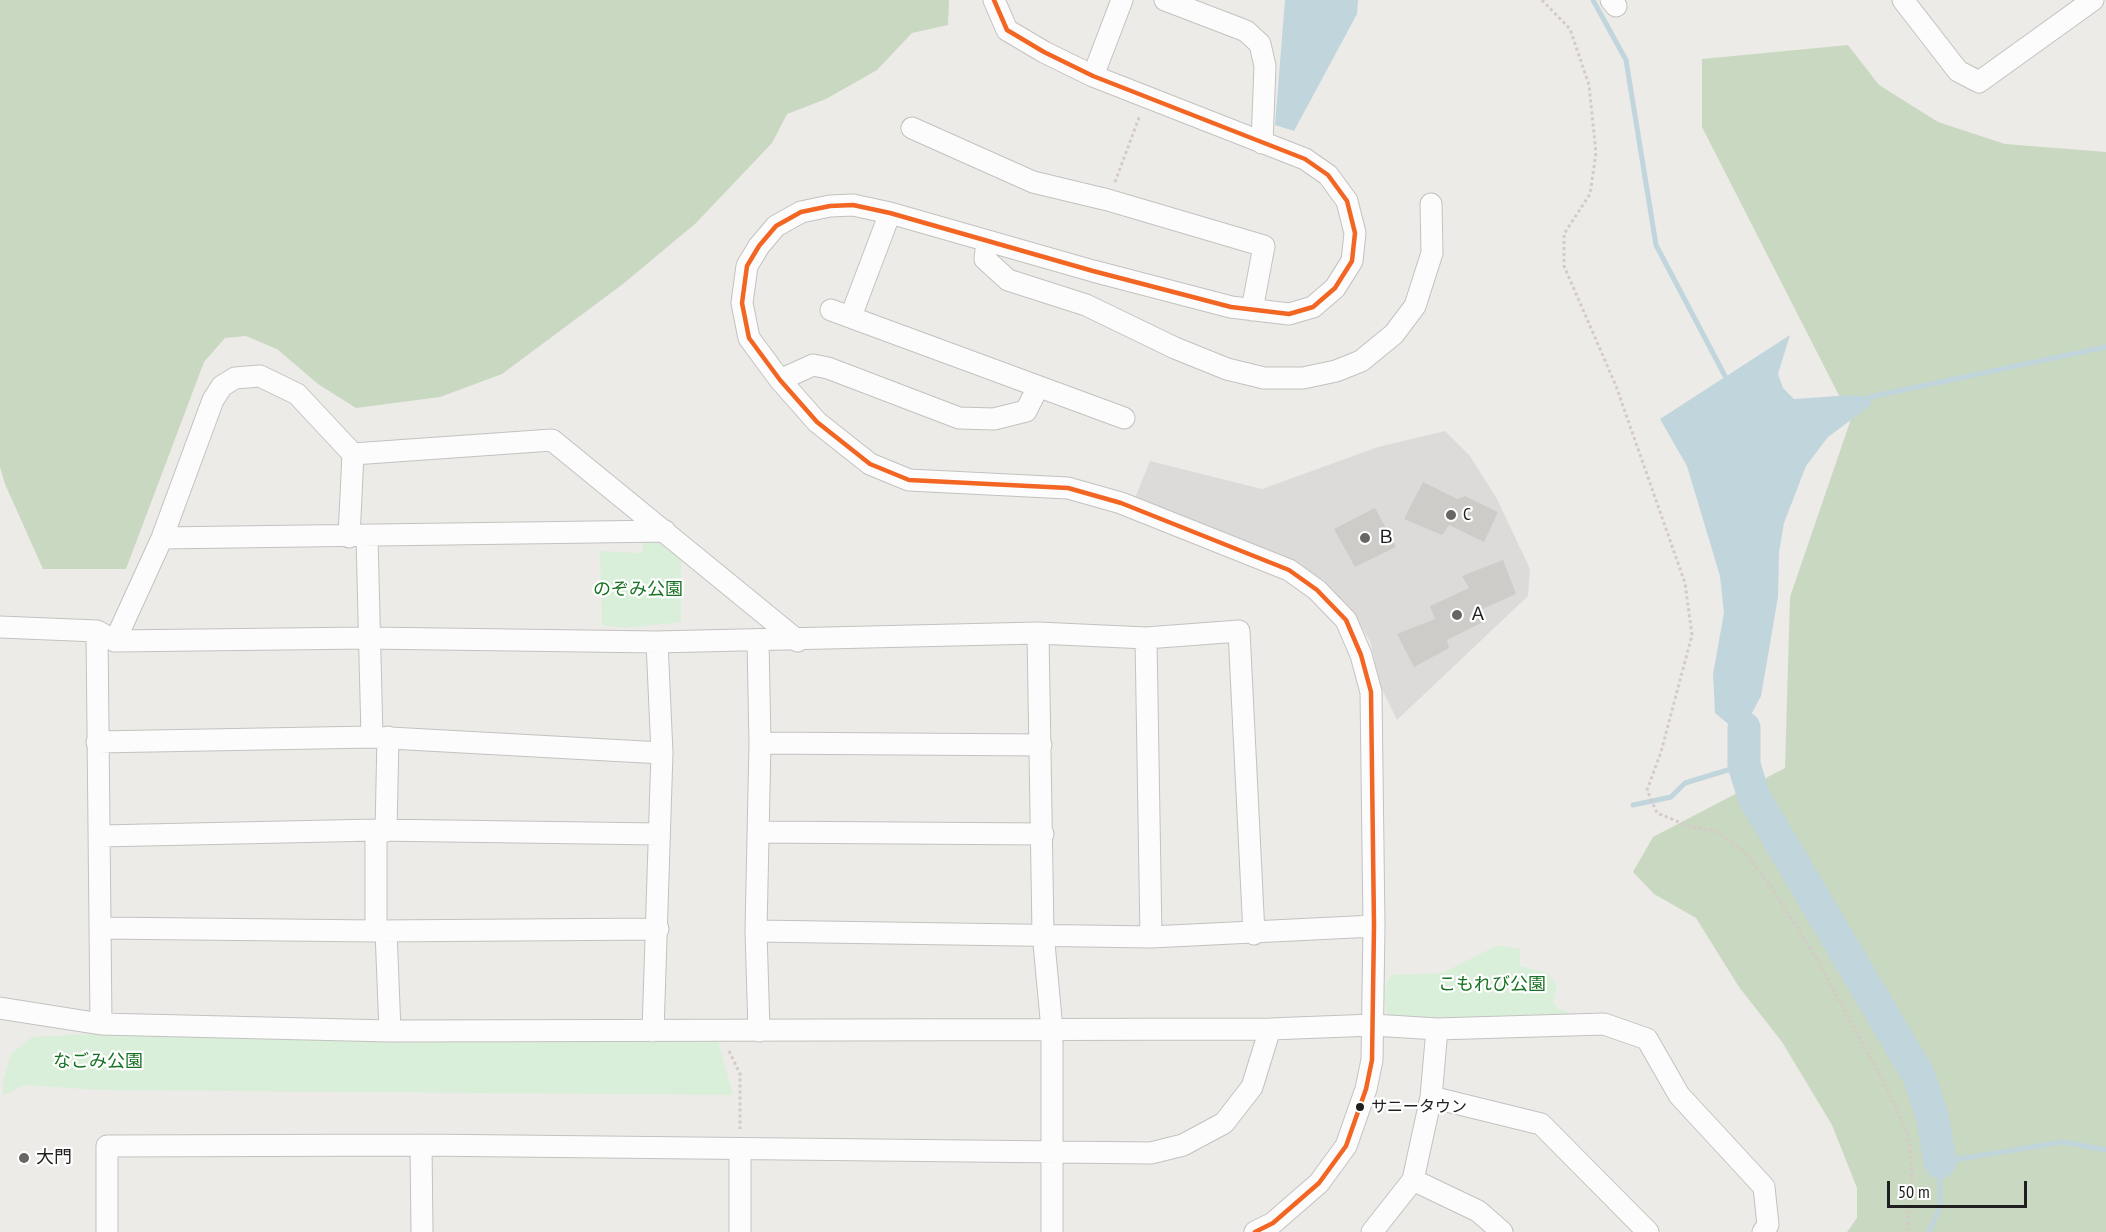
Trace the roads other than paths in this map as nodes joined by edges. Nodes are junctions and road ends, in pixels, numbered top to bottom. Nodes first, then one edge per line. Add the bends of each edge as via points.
1 (994, 0) edge
2 (1122, 0) edge
3 (1165, 0) edge
4 (1903, 0) edge
5 (2093, 0) edge
6 (1093, 76) junction
7 (912, 128) dead end
8 (1262, 143) junction
9 (1431, 204) dead end
10 (890, 213) junction
11 (987, 241) junction
12 (1252, 310) junction
13 (780, 380) junction
14 (1038, 387) junction
15 (1124, 418) dead end
16 (353, 454) junction
17 (665, 531) junction
18 (358, 537) junction
19 (162, 538) junction
20 (0, 627) edge
21 (1038, 633) junction
22 (106, 636) junction
23 (368, 638) junction
24 (1146, 638) junction
25 (758, 641) junction
26 (798, 641) junction
27 (657, 642) junction
28 (380, 737) junction
29 (97, 742) junction
30 (760, 743) junction
31 (1041, 745) junction
32 (662, 753) junction
33 (381, 830) junction
34 (758, 832) junction
35 (659, 834) junction
36 (1043, 834) junction
37 (100, 836) junction
38 (1374, 926) junction
39 (101, 928) junction
40 (658, 929) junction
41 (756, 930) junction
42 (381, 931) junction
43 (1043, 933) junction
44 (1254, 934) junction
45 (1150, 937) junction
46 (0, 1008) edge
47 (101, 1024) junction
48 (1374, 1025) junction
49 (1052, 1029) junction
50 (1270, 1029) junction
51 (1437, 1029) junction
52 (390, 1031) junction
53 (653, 1031) junction
54 (759, 1031) junction
55 (1431, 1097) junction
56 (421, 1145) junction
57 (740, 1149) junction
58 (1053, 1150) junction
59 (1413, 1180) junction
60 (107, 1232) edge
61 (422, 1232) edge
62 (740, 1232) edge
63 (1052, 1232) edge
64 (1255, 1232) edge
65 (1372, 1232) edge
66 (1502, 1232) edge
67 (1648, 1232) edge
68 (1763, 1232) edge

1 - 6 street via 1007,30
2 - 6 street
3 - 8 street via 1246,31 1260,44 1265,66
4 - 5 street via 1958,71 1979,82
6 - 8 street
7 - 12 street via 1033,182 1264,246
8 - 12 street via 1305,159 1328,175 1347,201 1355,233 1352,261 1335,288 1313,307 1289,314
9 - 11 street via 1432,253 1415,306 1394,334 1361,361 1303,378 1264,378 1227,369 1086,305 1008,280 985,260
10 - 11 street
10 - 13 street via 853,205 801,212 776,226 759,246 747,266 742,303 749,338
10 - 14 street via 841,313
11 - 12 street via 1208,302
13 - 14 street via 813,365 959,418 994,419 1026,411
13 - 38 street via 817,422 853,452 870,464 909,480 1068,488 1121,503 1289,570 1317,590 1346,620 1371,692
14 - 15 street
16 - 17 street via 552,441
16 - 18 street
16 - 19 street via 297,394 260,376 235,378 222,386 213,400
17 - 18 street
17 - 26 street
18 - 19 street
18 - 23 street
19 - 22 street
20 - 22 street
21 - 24 street
21 - 26 street
21 - 31 street
22 - 23 street
22 - 29 street
23 - 27 street
23 - 28 street
24 - 44 street via 1239,631
24 - 45 street
25 - 26 street
25 - 27 street
25 - 30 street
27 - 32 street
28 - 29 street
28 - 32 street
28 - 33 street
29 - 37 street
30 - 31 street
30 - 34 street
31 - 36 street
32 - 35 street
33 - 35 street
33 - 37 street
33 - 42 street
34 - 36 street
34 - 41 street
35 - 40 street
36 - 43 street
37 - 39 street
38 - 44 street
38 - 48 street
39 - 42 street
39 - 47 street
40 - 42 street
40 - 53 street
41 - 43 street
41 - 54 street
42 - 52 street
43 - 45 street
43 - 49 street
44 - 45 street
46 - 47 street
47 - 52 street
48 - 50 street
48 - 51 street
48 - 64 street via 1366,1089 1346,1146 1319,1183 1273,1223
49 - 50 street
49 - 54 street
49 - 58 street
50 - 58 street via 1252,1087 1224,1123 1183,1145 1151,1153
51 - 55 street
51 - 68 street via 1604,1024 1647,1039 1679,1095 1764,1187 1768,1225
52 - 53 street
53 - 54 street
55 - 59 street
55 - 67 street via 1541,1124
56 - 57 street
56 - 60 street via 107,1146
56 - 61 street
57 - 58 street
57 - 62 street
58 - 63 street
59 - 65 street
59 - 66 street via 1478,1211

